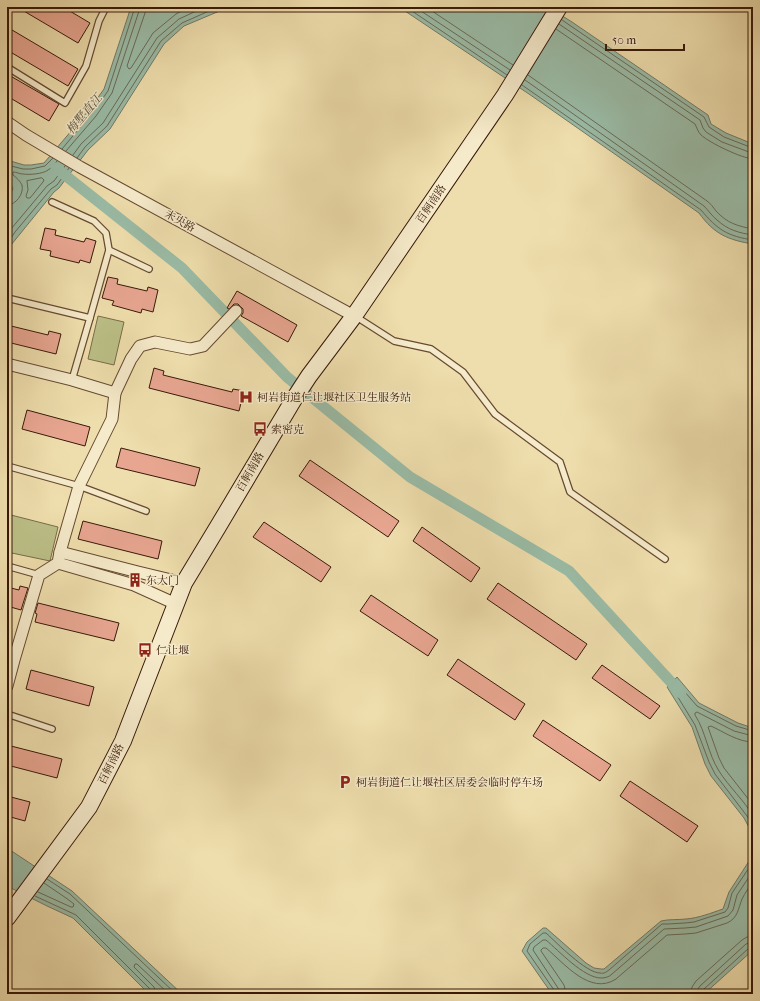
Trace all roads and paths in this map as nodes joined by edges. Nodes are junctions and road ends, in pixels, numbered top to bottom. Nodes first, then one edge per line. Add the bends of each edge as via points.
1 (106, 7) edge
2 (559, 7) edge
3 (7, 67) edge
4 (7, 122) edge
5 (52, 202) dead end
6 (109, 250) junction
7 (149, 269) dead end
8 (7, 298) edge
9 (236, 312) dead end
10 (354, 316) junction
11 (90, 318) junction
12 (7, 364) edge
13 (72, 380) junction
14 (115, 393) junction
15 (7, 466) edge
16 (79, 486) junction
17 (146, 511) dead end
18 (60, 552) junction
19 (665, 559) dead end
20 (58, 563) junction
21 (7, 566) edge
22 (39, 575) junction
23 (184, 583) junction
24 (176, 604) junction
25 (10, 659) edge
26 (7, 686) edge
27 (7, 714) edge
28 (52, 729) dead end
29 (10, 914) edge

1 - 3 lane via 99,21 86,66 65,103
2 - 10 street, 百舸南路 via 505,95
4 - 10 street, 未央路 via 80,167
5 - 6 lane via 94,221 106,233
6 - 7 lane
6 - 11 lane
8 - 11 lane
9 - 14 street via 203,346 190,349 154,342 140,346
10 - 19 lane via 394,341 431,349 463,372 495,414 560,462 570,492
10 - 23 street, 百舸南路 via 294,399
11 - 13 lane
12 - 13 street
13 - 14 street
14 - 16 street via 112,419
15 - 16 lane
16 - 17 lane
16 - 18 street
18 - 20 street
18 - 23 street
20 - 22 street
20 - 24 street via 134,585
21 - 22 lane
22 - 25 street
23 - 24 street, 百舸南路
24 - 29 street, 百舸南路 via 110,768 89,807
25 - 26 street
27 - 28 lane

